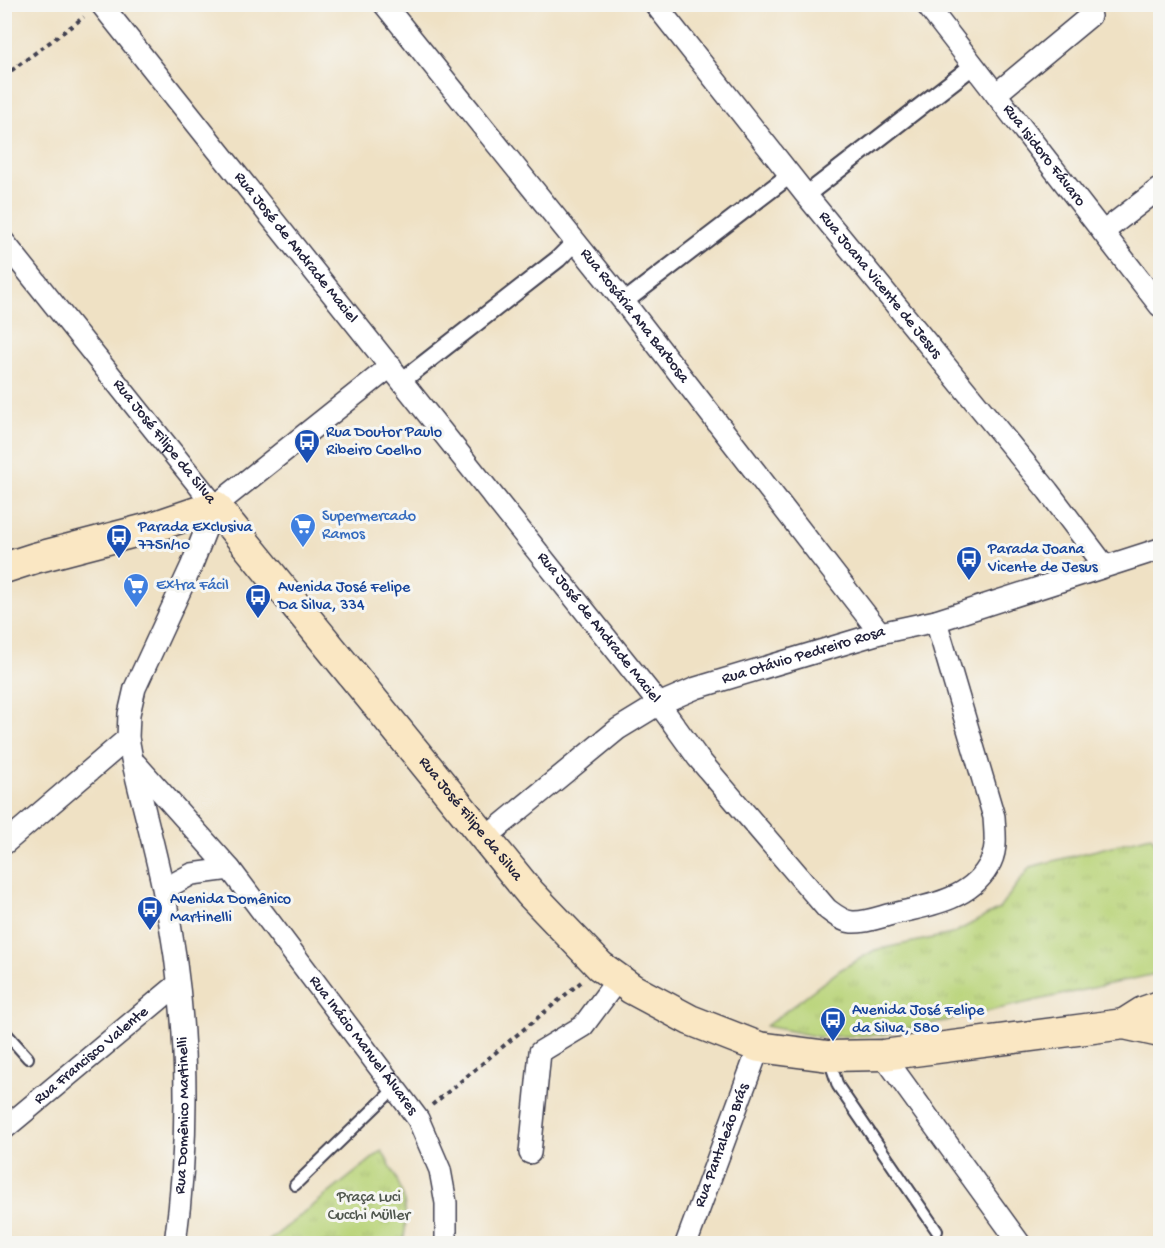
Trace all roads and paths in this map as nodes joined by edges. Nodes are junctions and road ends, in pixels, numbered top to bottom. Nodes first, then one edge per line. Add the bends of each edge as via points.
1 (384, 4) edge
2 (655, 4) edge
3 (926, 4) edge
4 (103, 6) edge
5 (1090, 16) dead end
6 (974, 64) junction
7 (4, 76) edge
8 (996, 94) junction
9 (790, 175) junction
10 (1161, 188) edge
11 (806, 195) junction
12 (1103, 232) junction
13 (4, 242) edge
14 (575, 242) junction
15 (624, 302) junction
16 (1161, 306) edge
17 (397, 373) junction
18 (215, 506) junction
19 (1161, 549) edge
20 (1104, 565) junction
21 (4, 568) edge
22 (936, 621) junction
23 (880, 633) junction
24 (659, 704) junction
25 (128, 738) junction
26 (132, 759) junction
27 (484, 839) junction
28 (4, 844) edge
29 (230, 869) junction
30 (164, 889) junction
31 (609, 972) junction
32 (178, 984) junction
33 (1161, 1006) edge
34 (1124, 1024) junction
35 (4, 1031) edge
36 (1161, 1032) edge
37 (759, 1047) junction
38 (883, 1055) junction
39 (828, 1056) junction
40 (28, 1058) dead end
41 (395, 1088) junction
42 (418, 1119) junction
43 (4, 1129) edge
44 (530, 1153) dead end
45 (295, 1185) dead end
46 (937, 1231) dead end
47 (175, 1244) edge
48 (446, 1244) edge
49 (686, 1244) edge
50 (1020, 1244) edge

1 - 14 street, Rua Rosária Ana Barbosa
2 - 9 street, Rua Joana Vicente de Jesus
3 - 6 street, Rua Isidoro Fávaro
4 - 7 path
4 - 17 street, Rua José de Andrade Maciel
5 - 8 street
6 - 8 street, Rua Isidoro Fávaro
6 - 11 street
8 - 12 street, Rua Isidoro Fávaro
9 - 11 street, Rua Joana Vicente de Jesus
9 - 15 street
10 - 12 street
11 - 20 street, Rua Joana Vicente de Jesus
12 - 16 street, Rua Isidoro Fávaro
13 - 18 street, Rua José Filipe da Silva
14 - 15 street, Rua Rosária Ana Barbosa
14 - 17 street via 558,259
15 - 23 street, Rua Rosária Ana Barbosa
17 - 18 street
17 - 24 street, Rua José de Andrade Maciel
18 - 21 main road
18 - 25 street, Rua Domênico Martinelli via 135,688
18 - 27 main road, Rua José Filipe da Silva
19 - 20 street, Rua Otávio Pedreiro Rosa
20 - 22 street, Rua Otávio Pedreiro Rosa
22 - 23 street, Rua Otávio Pedreiro Rosa
22 - 24 street, Rua José de Andrade Maciel via 994,817 996,846 989,866 975,883 938,904 866,921 852,922 834,914 698,758
23 - 24 street, Rua Otávio Pedreiro Rosa via 741,673
24 - 27 street, Rua Otávio Pedreiro Rosa via 618,729
25 - 26 street, Rua Domênico Martinelli
25 - 28 street
26 - 29 street, Rua Inácio Manuel Álvares
26 - 30 street, Rua Domênico Martinelli
27 - 31 main road, Rua José Filipe da Silva via 530,893
29 - 30 street via 192,874
29 - 41 street, Rua Inácio Manuel Álvares
30 - 32 street, Rua Domênico Martinelli
31 - 37 main road, Rua José Filipe da Silva via 690,1020
31 - 42 path
31 - 44 street via 583,1026 540,1053
32 - 43 street, Rua Francisco Valente
32 - 47 street, Rua Domênico Martinelli via 186,1094
33 - 34 main road, Rua José Filipe da Silva
34 - 36 main road, Rua José Filipe da Silva
34 - 38 main road, Rua José Filipe da Silva
35 - 40 lane
37 - 39 main road, Rua José Filipe da Silva
37 - 49 street, Rua Pantaleão Brás
38 - 39 main road, Rua José Filipe da Silva
38 - 50 street
39 - 46 lane via 838,1086
41 - 42 street, Rua Inácio Manuel Álvares
41 - 45 lane
42 - 48 street, Rua Inácio Manuel Álvares via 440,1170 446,1203

